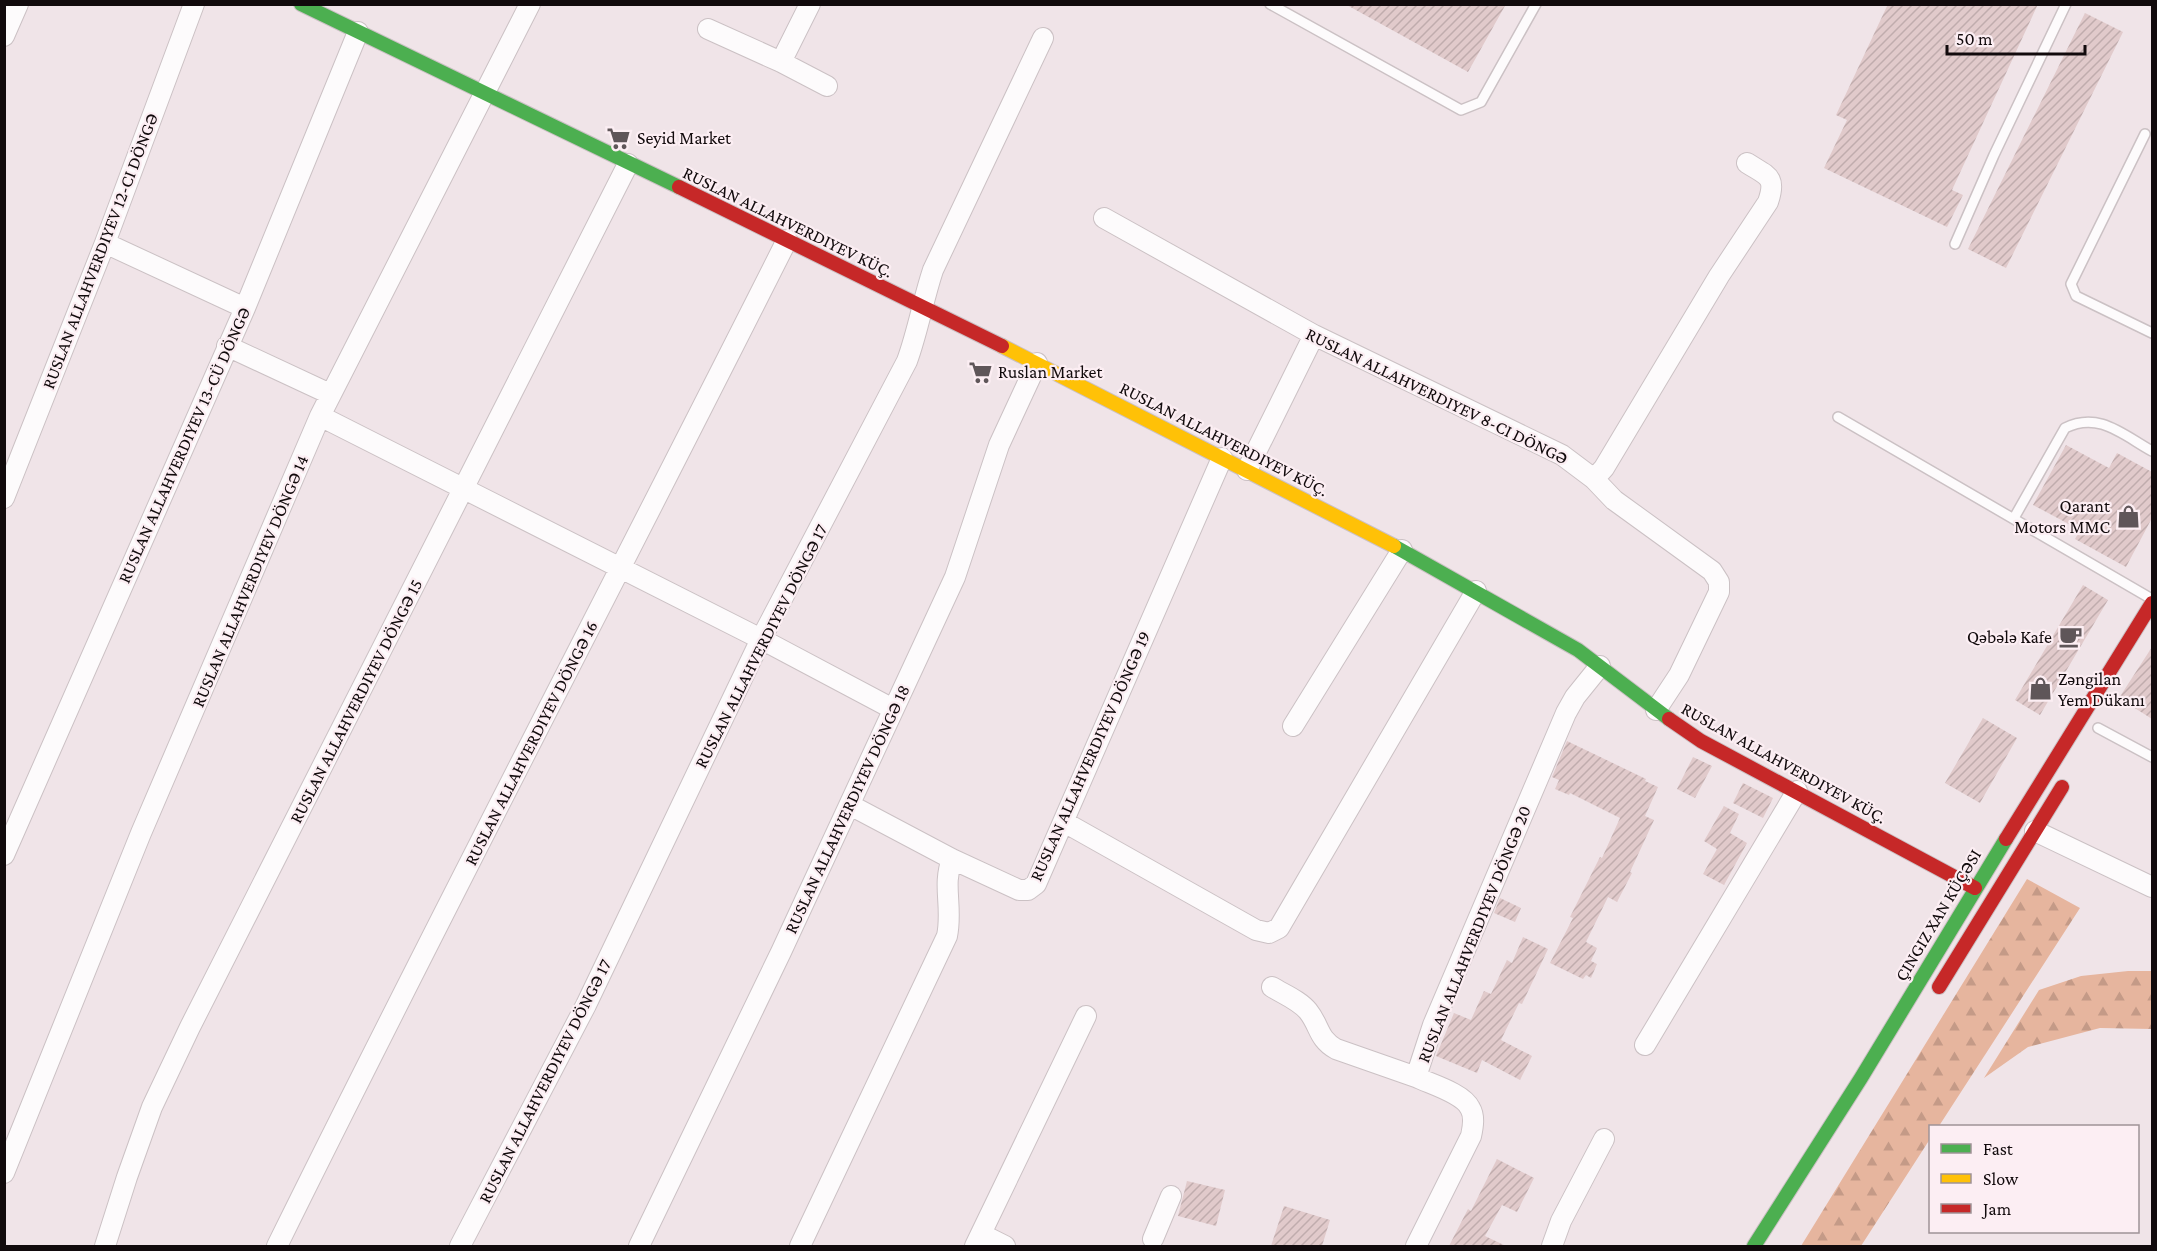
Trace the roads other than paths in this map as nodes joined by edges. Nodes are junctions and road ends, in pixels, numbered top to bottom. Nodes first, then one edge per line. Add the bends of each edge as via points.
1 (18, 4) edge
2 (194, 4) edge
3 (301, 4) edge
4 (530, 4) edge
5 (810, 4) edge
6 (1270, 4) edge
7 (1536, 4) edge
8 (2066, 4) edge
9 (708, 29) dead end
10 (358, 33) junction
11 (4, 36) edge
12 (1044, 38) dead end
13 (781, 62) junction
14 (827, 86) dead end
15 (483, 94) junction
16 (2145, 134) dead end
17 (1747, 163) dead end
18 (628, 164) junction
19 (1104, 218) dead end
20 (787, 240) junction
21 (105, 243) junction
22 (1955, 244) dead end
23 (245, 308) junction
24 (923, 309) junction
25 (2152, 333) edge
26 (1314, 335) junction
27 (227, 346) junction
28 (1037, 363) junction
29 (330, 394) junction
30 (320, 416) junction
31 (1838, 417) dead end
32 (2152, 451) edge
33 (1222, 458) junction
34 (1247, 470) junction
35 (1594, 479) junction
36 (463, 488) junction
37 (4, 498) edge
38 (2014, 518) junction
39 (1402, 550) junction
40 (621, 570) junction
41 (1476, 591) junction
42 (2152, 601) edge
43 (761, 639) junction
44 (1600, 666) junction
45 (893, 709) junction
46 (1656, 710) junction
47 (1293, 726) dead end
48 (2098, 728) dead end
49 (2152, 757) edge
50 (2069, 775) dead end
51 (1797, 791) junction
52 (849, 805) junction
53 (1064, 822) junction
54 (2035, 831) junction
55 (4, 855) edge
56 (952, 860) junction
57 (2152, 887) edge
58 (1974, 888) junction
59 (1272, 987) dead end
60 (1932, 999) dead end
61 (1086, 1016) dead end
62 (1645, 1045) dead end
63 (1416, 1077) junction
64 (1604, 1139) dead end
65 (4, 1173) edge
66 (1171, 1196) dead end
67 (978, 1240) edge
68 (1156, 1244) edge
69 (105, 1246) edge
70 (277, 1246) edge
71 (460, 1246) edge
72 (639, 1246) edge
73 (800, 1246) edge
74 (1005, 1246) edge
75 (1416, 1246) edge
76 (1552, 1246) edge
77 (1754, 1246) edge

1 - 11 street
2 - 21 street, RUSLAN ALLAHVERDIYEV 12-CI DÖNGƏ
3 - 10 street, RUSLAN ALLAHVERDIYEV KÜÇ.
4 - 15 street, RUSLAN ALLAHVERDIYEV DÖNGƏ 14
5 - 13 street
6 - 7 lane via 1461,110 1481,102
8 - 22 lane
9 - 13 street
10 - 15 street, RUSLAN ALLAHVERDIYEV KÜÇ.
10 - 23 street, RUSLAN ALLAHVERDIYEV 13-CÜ DÖNGƏ
12 - 24 street, RUSLAN ALLAHVERDIYEV DÖNGƏ 17 via 933,270
13 - 14 street
15 - 18 street, RUSLAN ALLAHVERDIYEV KÜÇ.
15 - 29 street, RUSLAN ALLAHVERDIYEV DÖNGƏ 14
16 - 25 lane via 2071,284 2076,296
17 - 35 street via 1770,178 1773,188 1768,202
18 - 20 street, RUSLAN ALLAHVERDIYEV KÜÇ.
18 - 36 street, RUSLAN ALLAHVERDIYEV DÖNGƏ 15
19 - 26 street, RUSLAN ALLAHVERDIYEV 8-CI DÖNGƏ
20 - 24 street, RUSLAN ALLAHVERDIYEV KÜÇ.
20 - 40 street, RUSLAN ALLAHVERDIYEV DÖNGƏ 16
21 - 23 street
21 - 37 street, RUSLAN ALLAHVERDIYEV 12-CI DÖNGƏ
23 - 27 street, RUSLAN ALLAHVERDIYEV 13-CÜ DÖNGƏ
24 - 28 street, RUSLAN ALLAHVERDIYEV KÜÇ.
24 - 43 street, RUSLAN ALLAHVERDIYEV DÖNGƏ 17 via 907,361
26 - 34 street
26 - 35 street, RUSLAN ALLAHVERDIYEV 8-CI DÖNGƏ via 1562,455
27 - 29 street
27 - 55 street, RUSLAN ALLAHVERDIYEV 13-CÜ DÖNGƏ
28 - 33 street, RUSLAN ALLAHVERDIYEV KÜÇ.
28 - 45 street, RUSLAN ALLAHVERDIYEV DÖNGƏ 18 via 999,445 955,577
29 - 30 street, RUSLAN ALLAHVERDIYEV DÖNGƏ 14
30 - 36 street
30 - 65 street, RUSLAN ALLAHVERDIYEV DÖNGƏ 14 via 136,844
31 - 38 lane
32 - 38 lane via 2102,423 2075,423 2065,428
33 - 34 street, RUSLAN ALLAHVERDIYEV KÜÇ.
33 - 53 street, RUSLAN ALLAHVERDIYEV DÖNGƏ 19
34 - 39 street, RUSLAN ALLAHVERDIYEV KÜÇ.
35 - 46 street, RUSLAN ALLAHVERDIYEV 8-CI DÖNGƏ via 1614,500 1712,571 1719,582 1719,592 1679,675
36 - 40 street
36 - 69 street, RUSLAN ALLAHVERDIYEV DÖNGƏ 15 via 190,1027 157,1097
38 - 42 lane
39 - 41 street, RUSLAN ALLAHVERDIYEV KÜÇ.
39 - 47 street
40 - 43 street
40 - 70 street, RUSLAN ALLAHVERDIYEV DÖNGƏ 16 via 394,1008
41 - 44 street, RUSLAN ALLAHVERDIYEV KÜÇ.
41 - 53 street via 1280,928 1269,933 1256,930
42 - 58 street, ÇINGIZ XAN KÜÇƏSI
43 - 45 street
43 - 71 street, RUSLAN ALLAHVERDIYEV DÖNGƏ 17 via 586,1005
44 - 46 street, RUSLAN ALLAHVERDIYEV KÜÇ.
44 - 63 street, RUSLAN ALLAHVERDIYEV DÖNGƏ 20 via 1566,713 1438,1014
45 - 52 street, RUSLAN ALLAHVERDIYEV DÖNGƏ 18
46 - 51 street, RUSLAN ALLAHVERDIYEV KÜÇ. via 1701,741
48 - 49 lane
50 - 54 street, ÇINGIZ XAN KÜÇƏSI
51 - 58 street, RUSLAN ALLAHVERDIYEV KÜÇ.
51 - 62 street
52 - 56 street
52 - 72 street, RUSLAN ALLAHVERDIYEV DÖNGƏ 18
53 - 56 street, RUSLAN ALLAHVERDIYEV DÖNGƏ 19 via 1036,884 1028,890 1019,890
54 - 57 street
54 - 60 street, ÇINGIZ XAN KÜÇƏSI
56 - 73 street via 946,882 950,920 947,936
58 - 77 street, ÇINGIZ XAN KÜÇƏSI via 1861,1078
59 - 63 street via 1308,1010 1327,1044
61 - 67 street
63 - 75 street, RUSLAN ALLAHVERDIYEV DÖNGƏ 20 via 1461,1097 1471,1108 1473,1122 1471,1136
64 - 76 street
66 - 68 street
67 - 74 street

